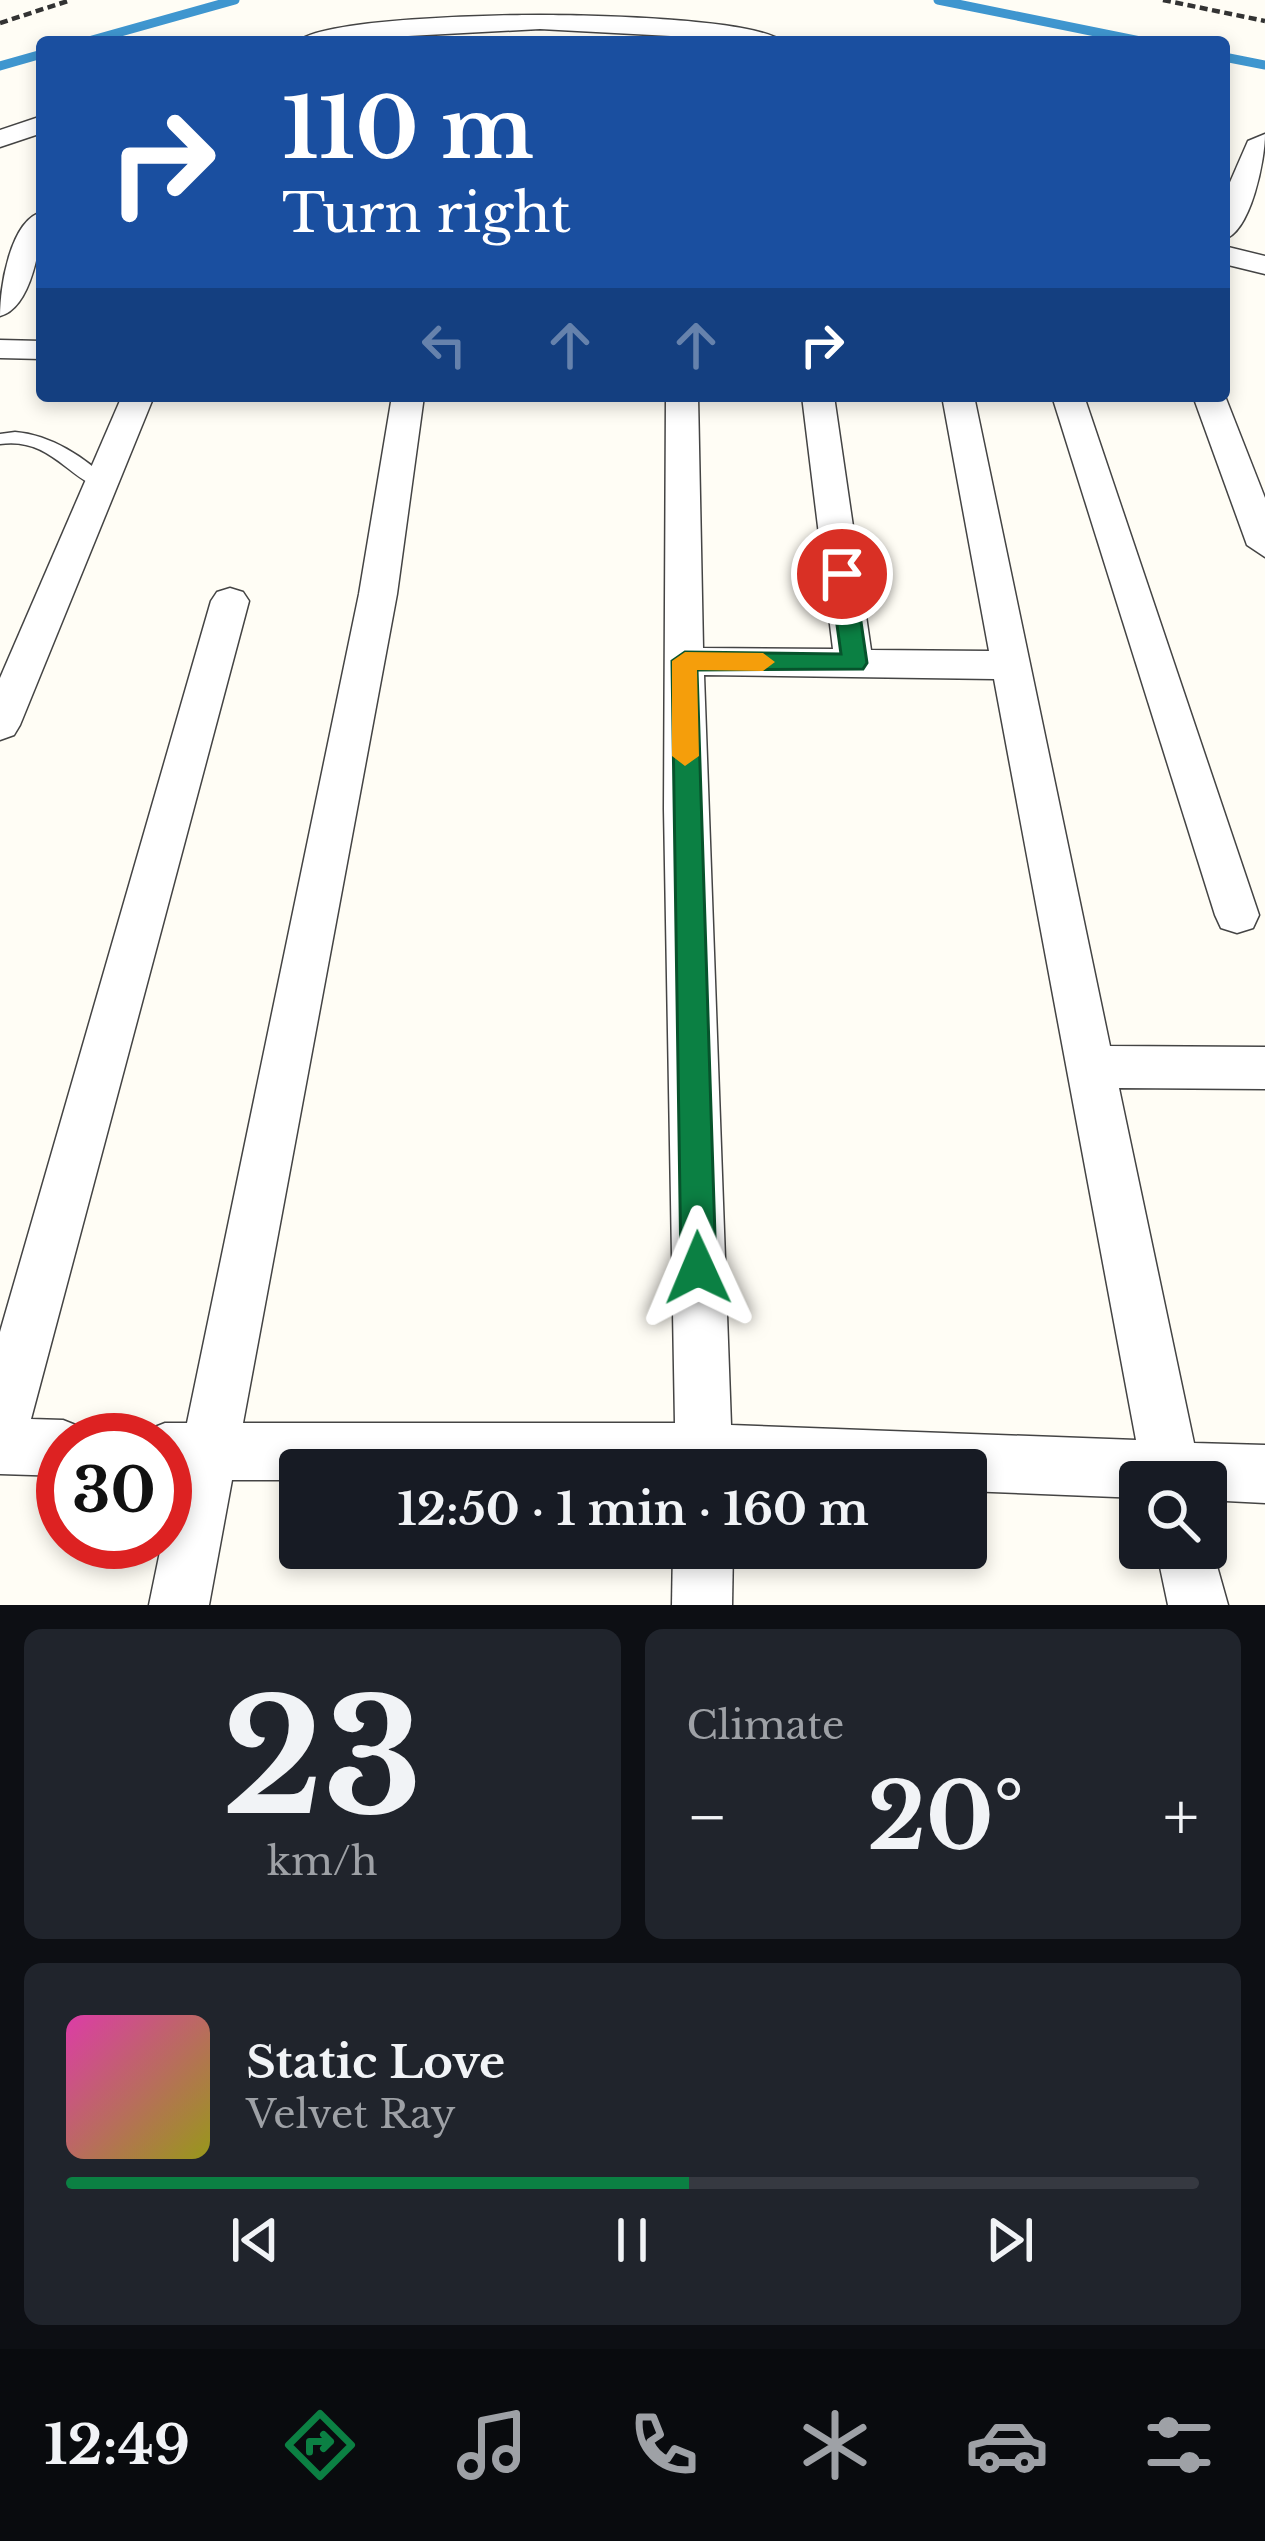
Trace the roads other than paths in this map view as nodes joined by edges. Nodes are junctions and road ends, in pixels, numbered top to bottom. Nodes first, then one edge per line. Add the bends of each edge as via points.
1 (462, 33) edge
2 (684, 34) edge
3 (360, 36) edge
4 (36, 126) edge
5 (1230, 134) edge
6 (0, 139) edge
7 (1263, 141) edge
8 (1230, 216) edge
9 (36, 232) edge
10 (1230, 256) edge
11 (1265, 265) edge
12 (0, 307) edge
13 (0, 349) edge
14 (36, 350) edge
15 (135, 402) edge
16 (406, 402) edge
17 (682, 402) edge
18 (819, 402) edge
19 (959, 402) edge
20 (1070, 402) edge
21 (1211, 402) edge
22 (0, 439) edge
23 (101, 483) junction
24 (1265, 545) edge
25 (230, 601) dead end
26 (685, 661) junction
27 (854, 663) junction
28 (1012, 665) junction
29 (0, 725) edge
30 (1237, 915) dead end
31 (1090, 1066) junction
32 (1265, 1067) edge
33 (0, 1429) edge
34 (192, 1429) edge
35 (0, 1446) edge
36 (36, 1447) edge
37 (704, 1449) edge
38 (192, 1451) edge
39 (279, 1453) edge
40 (1169, 1461) edge
41 (987, 1470) edge
42 (1119, 1474) edge
43 (1265, 1474) edge
44 (1227, 1475) edge
45 (181, 1569) edge
46 (703, 1569) edge
47 (1190, 1569) edge
48 (179, 1605) edge
49 (702, 1605) edge
50 (1198, 1605) edge

1 - 2 street
1 - 3 street via 409,24
4 - 6 street
5 - 7 street
7 - 8 street
9 - 12 street
10 - 11 street
13 - 14 street
15 - 23 street
16 - 34 street via 378,594
17 - 26 street
18 - 27 street
19 - 28 street
20 - 30 street
21 - 24 street
22 - 23 lane via 40,440
23 - 29 street
25 - 33 street
26 - 27 street
26 - 37 street
27 - 28 street
28 - 31 street
31 - 32 street
31 - 40 street
35 - 36 street
38 - 39 street
41 - 42 street
43 - 44 street
45 - 48 street
46 - 49 street
47 - 50 street

